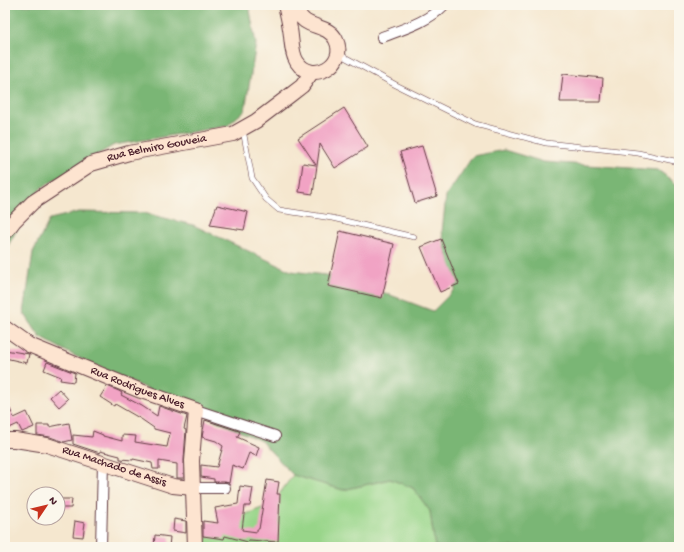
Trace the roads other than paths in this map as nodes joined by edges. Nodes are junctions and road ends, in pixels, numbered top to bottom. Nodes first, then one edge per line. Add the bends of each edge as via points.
1 (285, 5) edge
2 (290, 5) edge
3 (444, 5) edge
4 (321, 28) junction
5 (382, 37) dead end
6 (293, 50) junction
7 (338, 53) junction
8 (312, 72) junction
9 (242, 129) junction
10 (679, 162) edge
11 (5, 234) edge
12 (414, 237) dead end
13 (5, 328) edge
14 (196, 410) junction
15 (275, 436) dead end
16 (5, 440) edge
17 (103, 462) junction
18 (193, 488) junction
19 (224, 488) dead end
20 (101, 547) edge
21 (194, 547) edge

1 - 6 street
2 - 4 street via 305,20
3 - 5 street via 417,23
4 - 6 street via 302,32 294,43
4 - 7 street via 332,34 338,46
6 - 8 street via 297,62
7 - 8 street via 336,60 327,69
7 - 10 lane via 475,124 546,143 638,153
8 - 9 street, Rua Belmiro Gouveia via 298,90
9 - 11 street, Rua Belmiro Gouveia via 233,134 129,153 91,164 33,202
9 - 12 lane via 252,178 266,199 279,210 332,218
13 - 14 street, Rua Rodrigues Alves via 29,345 141,391
14 - 15 street, Rua Rodrigues Alves
14 - 18 street via 192,461
16 - 17 street, Rua Machado de Assis via 47,444
17 - 18 street, Rua Machado de Assis via 173,486
17 - 20 street
18 - 19 street, Rua Machado de Assis
18 - 21 street

